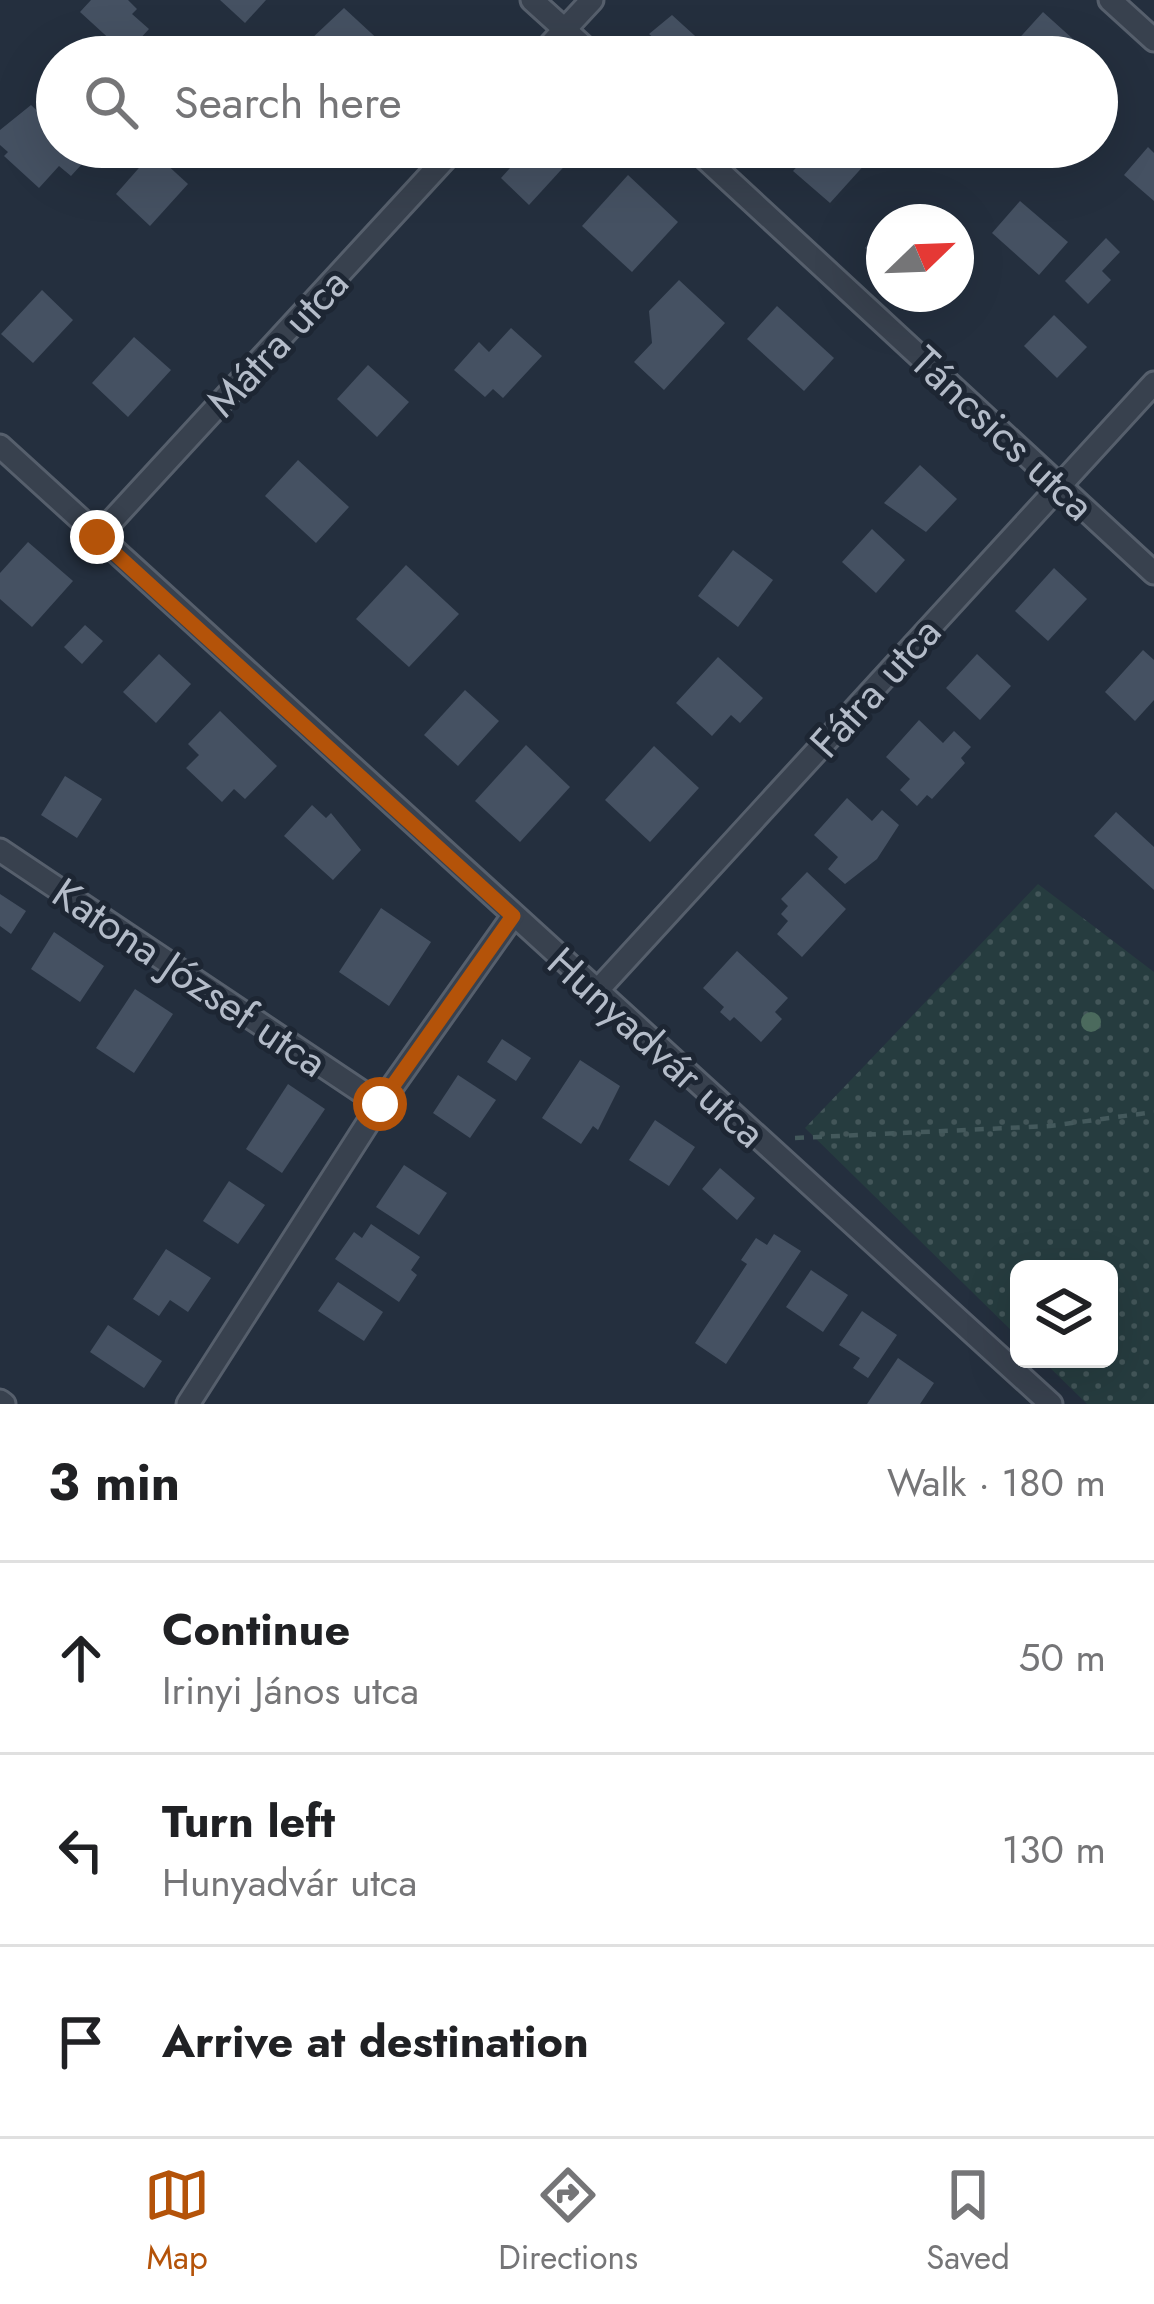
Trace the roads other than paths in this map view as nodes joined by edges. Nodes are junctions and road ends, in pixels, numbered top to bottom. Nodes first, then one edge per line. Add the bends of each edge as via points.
1 (532, 0) edge
2 (592, 0) edge
3 (1110, 0) edge
4 (565, 29) junction
5 (558, 36) edge
6 (572, 36) edge
7 (1154, 40) edge
8 (437, 168) edge
9 (716, 168) edge
10 (1154, 382) edge
11 (0, 446) edge
12 (1060, 485) junction
13 (97, 537) junction
14 (1154, 573) edge
15 (0, 850) edge
16 (513, 916) junction
17 (596, 992) junction
18 (380, 1104) junction
19 (188, 1404) edge
20 (1051, 1404) edge

1 - 4 street
2 - 4 street
3 - 7 street
4 - 5 street
4 - 6 street
8 - 13 street, Mátra utca
9 - 12 street, Táncsics utca
10 - 12 street, Fátra utca
11 - 13 street, Hunyadvár utca
12 - 14 street, Táncsics utca
12 - 17 street, Fátra utca
13 - 16 street, Hunyadvár utca
15 - 18 street, Katona József utca
16 - 17 street, Hunyadvár utca
16 - 18 street
17 - 20 street, Hunyadvár utca
18 - 19 street

